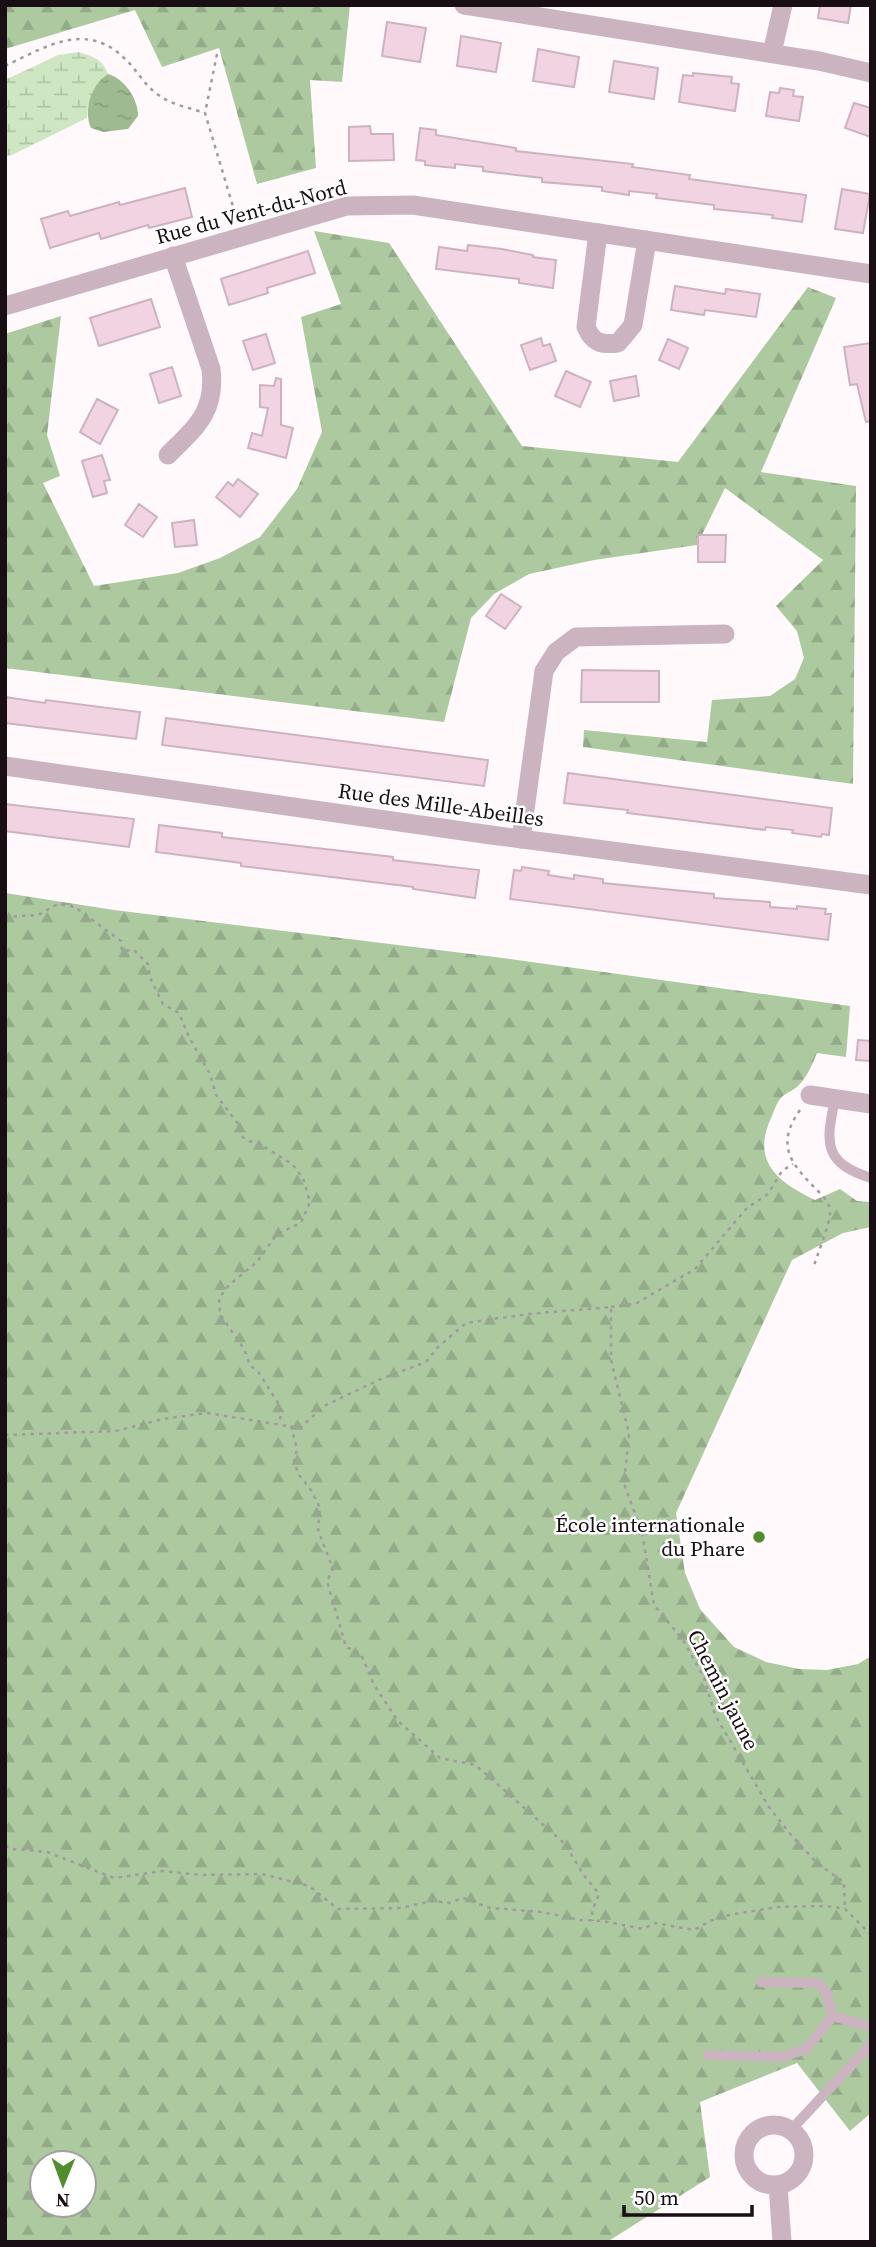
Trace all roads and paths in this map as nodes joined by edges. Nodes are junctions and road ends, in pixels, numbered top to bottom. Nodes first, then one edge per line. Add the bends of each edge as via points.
1 (466, 5) edge
2 (783, 5) edge
3 (772, 53) junction
4 (217, 54) dead end
5 (5, 66) edge
6 (871, 73) edge
7 (205, 113) junction
8 (598, 233) junction
9 (242, 236) junction
10 (647, 240) junction
11 (173, 256) junction
12 (871, 274) edge
13 (5, 306) edge
14 (168, 455) dead end
15 (725, 634) dead end
16 (5, 766) edge
17 (521, 839) junction
18 (871, 885) edge
19 (5, 917) edge
20 (810, 1095) joint
21 (835, 1100) junction
22 (871, 1104) edge
23 (793, 1164) junction
24 (871, 1178) edge
25 (813, 1269) dead end
26 (611, 1307) junction
27 (278, 1425) junction
28 (291, 1426) junction
29 (5, 1435) edge
30 (5, 1846) edge
31 (845, 1909) junction
32 (593, 1921) junction
33 (871, 1935) edge
34 (761, 1982) dead end
35 (833, 2017) junction
36 (871, 2027) edge
37 (871, 2044) edge
38 (708, 2055) dead end
39 (791, 2130) junction
40 (778, 2185) junction
41 (782, 2242) edge

1 - 3 street
2 - 3 street
3 - 6 street
4 - 7 path
5 - 7 path via 67,40 98,40 125,58 162,98
7 - 9 path
8 - 9 street, Rue du Vent-du-Nord via 391,204 347,206
8 - 10 street, Rue du Vent-du-Nord
8 - 10 street via 586,327 598,343 618,343 633,325
9 - 11 street, Rue du Vent-du-Nord
10 - 12 street, Rue du Vent-du-Nord
11 - 13 street, Rue du Vent-du-Nord
11 - 14 street via 212,382 206,414
15 - 17 street via 576,637 556,652 544,671
16 - 17 street, Rue des Mille-Abeilles
17 - 18 street, Rue des Mille-Abeilles
19 - 27 path via 38,915 58,904 75,907 121,942 122,951 134,950 148,964 163,1004 179,1013 216,1095 239,1125 241,1136 292,1164 303,1178 310,1202 301,1223 277,1234 257,1262 219,1298 220,1314 278,1403 282,1413
20 - 21 street
20 - 23 path via 790,1125 786,1143
21 - 22 street
21 - 24 lane via 829,1147 837,1162
23 - 25 path via 825,1198 831,1212
23 - 26 path via 782,1171 768,1194 747,1208 695,1269 637,1303
26 - 28 path via 466,1323 426,1362 324,1406 300,1427
26 - 31 path, Chemin jaune via 611,1360 629,1434 624,1484 642,1532 654,1605 704,1678 715,1714 769,1807 818,1864 844,1882
27 - 28 path
27 - 29 path via 207,1413 116,1431
28 - 32 path via 297,1449 294,1462 320,1508 318,1530 333,1569 327,1581 346,1647 361,1654 392,1712 428,1748 440,1758 475,1765 565,1844 599,1895
30 - 32 path via 47,1852 114,1878 163,1871 262,1874 309,1886 338,1909 401,1909 463,1898 490,1908
31 - 32 path via 778,1908 729,1915 694,1930 655,1923 643,1929
31 - 33 path
34 - 35 lane via 818,1983 826,1992
35 - 36 lane
35 - 38 lane via 806,2049 782,2057
37 - 39 lane
39 - 40 street via 801,2141 801,2169 792,2180
39 - 40 street via 763,2127 751,2136 745,2149 745,2163 752,2176 764,2184
40 - 41 street

